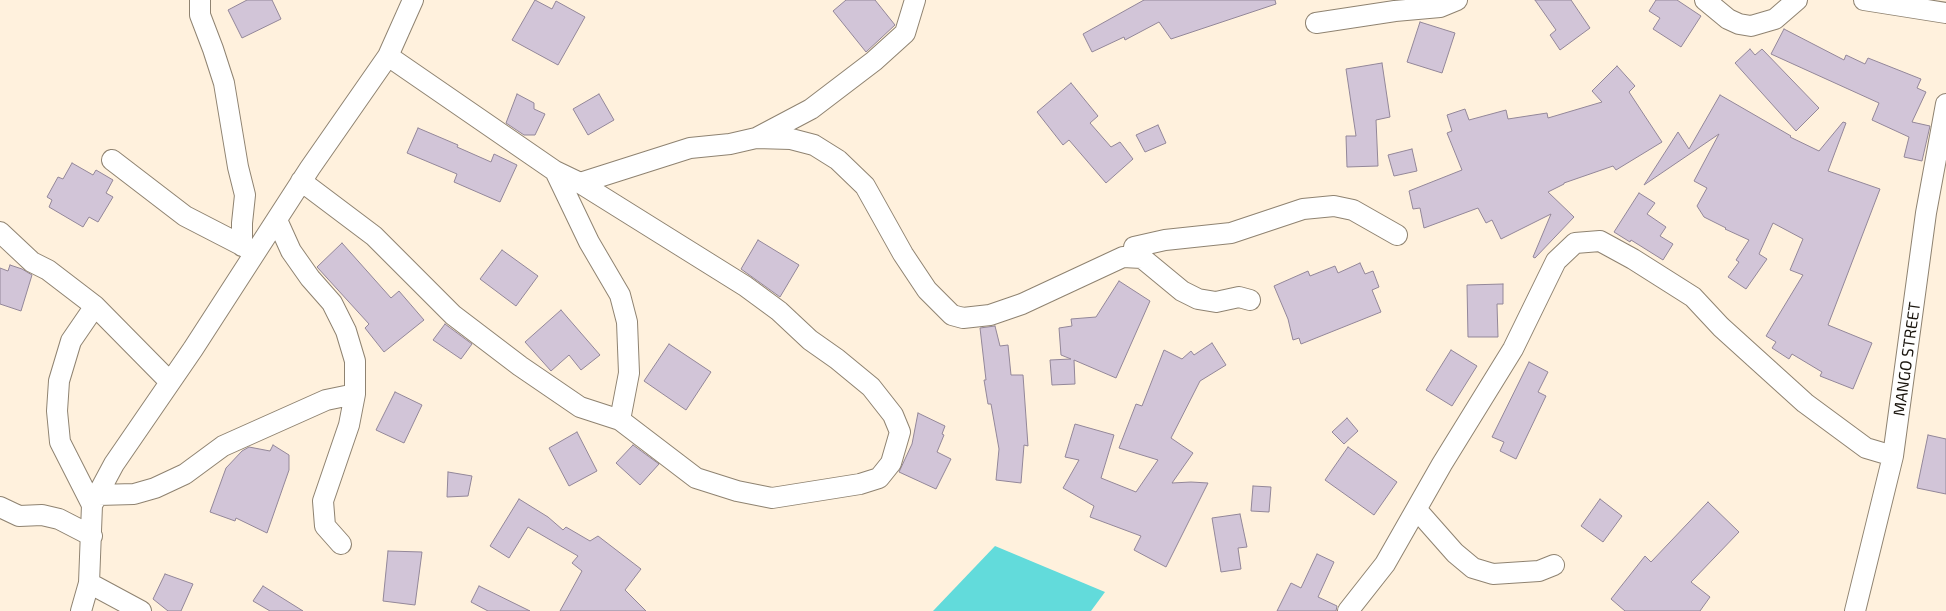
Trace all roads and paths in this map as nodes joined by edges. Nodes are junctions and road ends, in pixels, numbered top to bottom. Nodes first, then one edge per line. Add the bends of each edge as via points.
1 (200, 0) edge
2 (413, 0) edge
3 (915, 0) edge
4 (1457, 0) edge
5 (1705, 0) edge
6 (1796, 0) edge
7 (1864, 0) edge
8 (1946, 14) edge
9 (1316, 23) dead end
10 (388, 56) junction
11 (1946, 104) edge
12 (756, 138) junction
13 (112, 160) dead end
14 (555, 171) junction
15 (302, 181) junction
16 (580, 183) junction
17 (277, 220) junction
18 (0, 232) edge
19 (1397, 235) dead end
20 (1134, 247) dead end
21 (249, 249) junction
22 (1250, 300) dead end
23 (95, 306) junction
24 (170, 382) junction
25 (355, 394) junction
26 (620, 420) junction
27 (1893, 456) junction
28 (95, 500) junction
29 (0, 507) edge
30 (1417, 510) junction
31 (92, 536) junction
32 (341, 544) dead end
33 (1554, 565) dead end
34 (89, 583) junction
35 (81, 611) edge
36 (140, 611) edge
37 (1348, 611) edge
38 (1855, 611) edge

1 - 21 street via 200,16 224,83 245,195 242,223
2 - 10 street
3 - 12 street via 905,33 874,61 811,109
4 - 9 street via 1440,7
5 - 6 street via 1728,19 1751,26 1775,19
7 - 8 street
10 - 14 street
10 - 15 street
11 - 27 street, MANGO STREET via 1926,213
12 - 16 street via 690,148
12 - 22 street via 791,139 814,145 838,160 865,186 927,290 952,316 963,318 1006,310 1123,258 1142,258 1182,291 1198,299 1216,302 1239,297
13 - 21 street via 185,216
14 - 16 street
14 - 26 street via 589,242 620,295 626,322 629,373
15 - 17 street
15 - 26 street via 374,236 453,315 520,366 580,407
16 - 26 street via 744,286 779,312 871,387 893,415 900,432 891,463 880,478 772,498 696,478
17 - 21 street
17 - 25 street via 291,251 332,303 346,331 355,361
18 - 23 street via 32,262 48,270
19 - 20 street via 1353,210 1334,206 1303,209 1231,234 1165,240
21 - 24 street via 193,350
23 - 24 street
23 - 28 street via 71,341 59,381 57,411 60,442
24 - 28 street via 114,464
25 - 28 street via 326,400 223,446 185,474 155,488
25 - 32 street via 349,425 323,501 325,526
27 - 30 street via 1866,448 1805,403 1721,327 1693,297 1600,241 1574,243 1556,262 1513,349
27 - 38 street, MANGO STREET
28 - 31 street
29 - 31 street via 19,516 42,515 59,519
30 - 33 street via 1473,568 1493,574 1538,571
30 - 37 street via 1385,564
31 - 34 street
34 - 35 street
34 - 36 street

